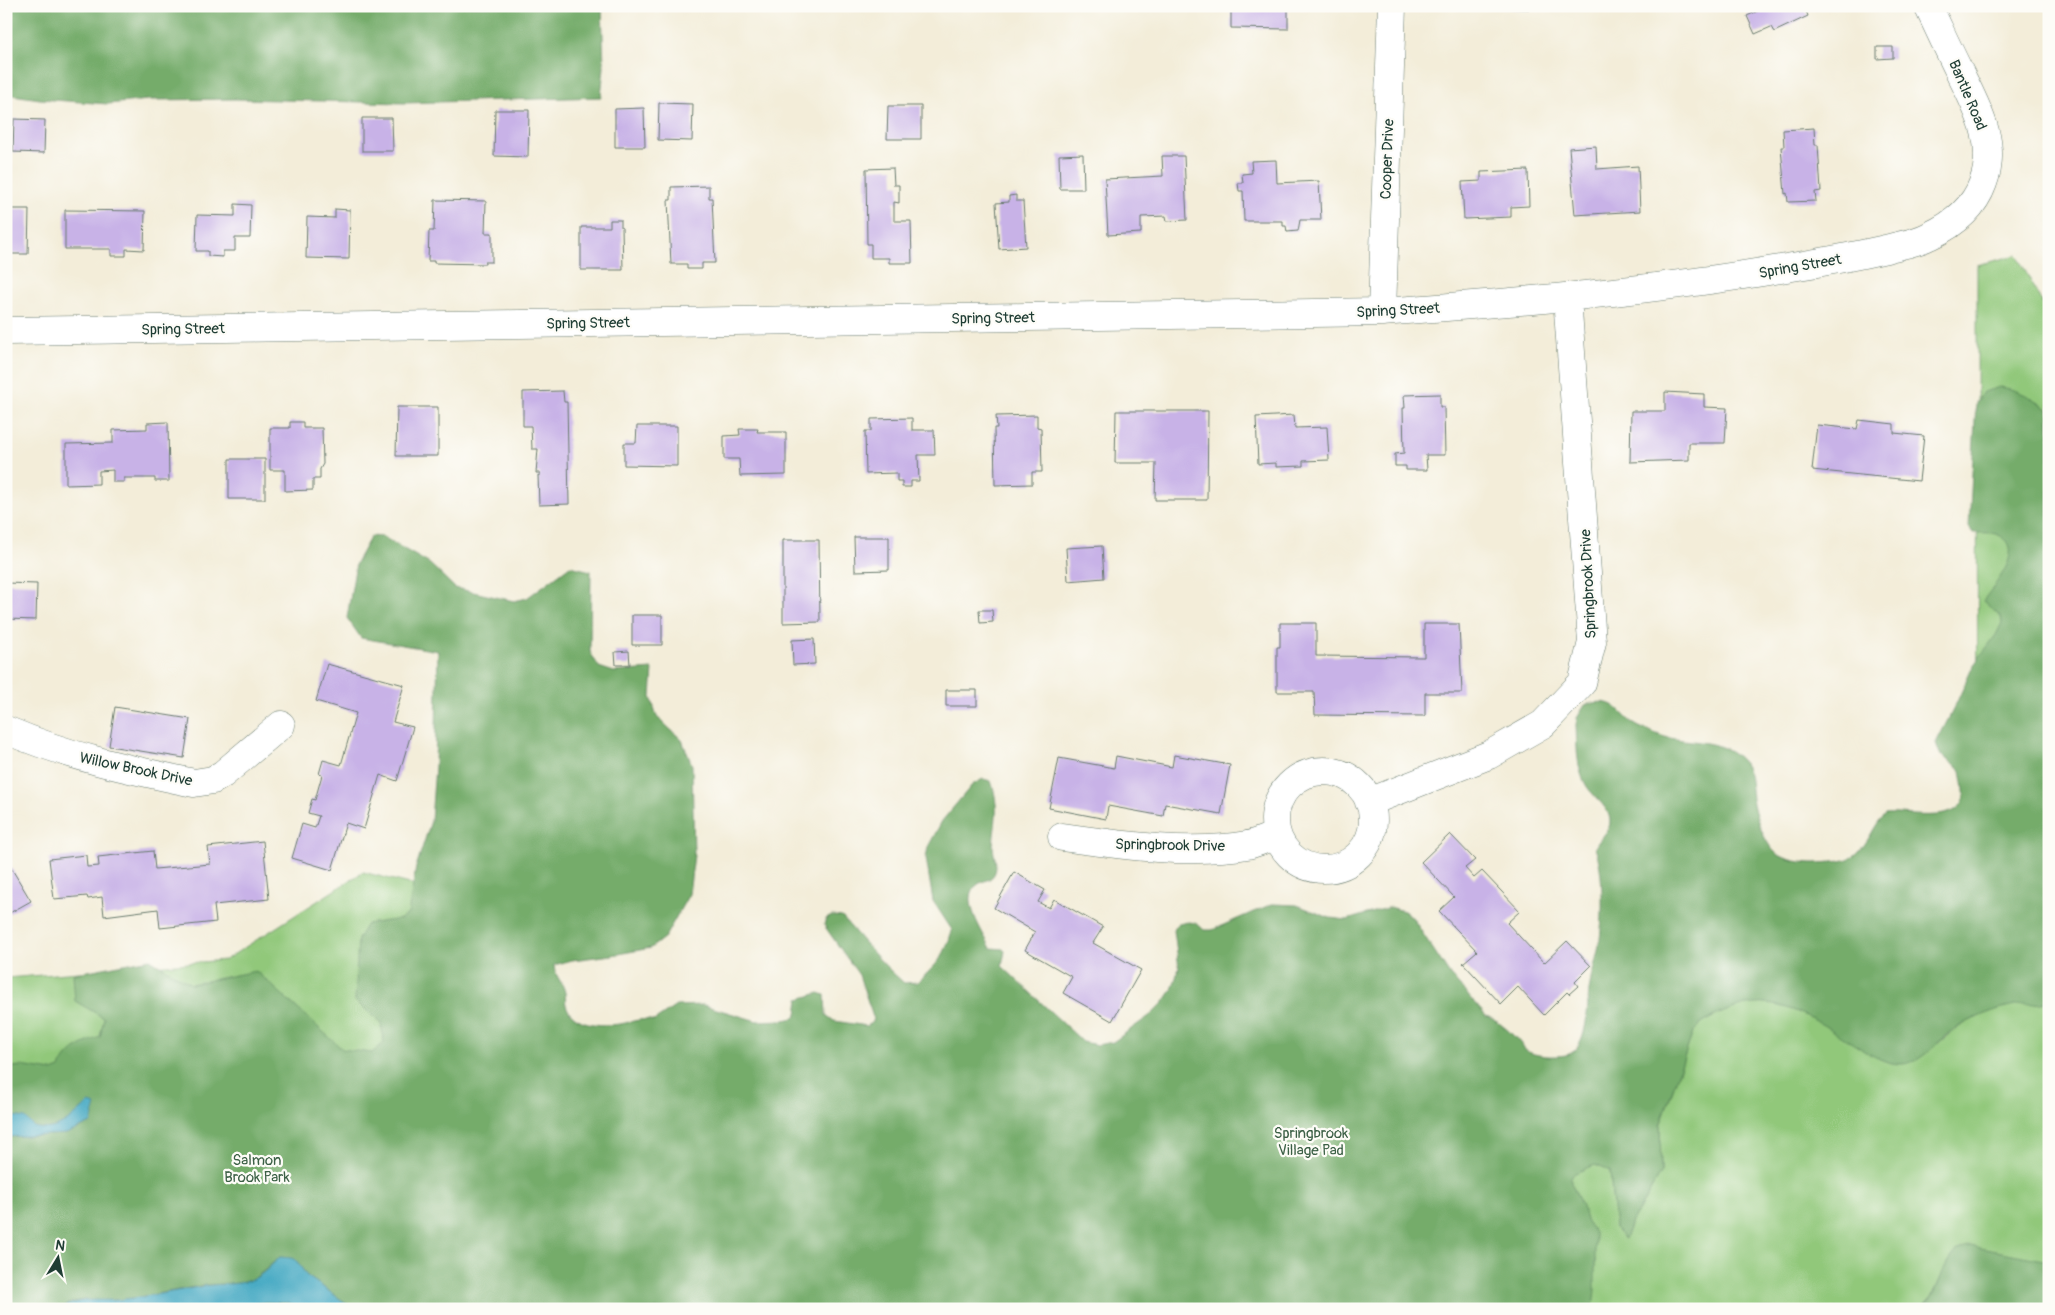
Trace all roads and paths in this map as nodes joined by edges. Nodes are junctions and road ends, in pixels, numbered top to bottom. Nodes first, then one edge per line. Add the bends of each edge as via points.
1 (1392, 6) edge
2 (1928, 6) edge
3 (1965, 212) joint
4 (1567, 297) junction
5 (1382, 312) junction
6 (6, 331) edge
7 (281, 725) dead end
8 (6, 730) edge
9 (1369, 802) junction
10 (1276, 835) junction
11 (1062, 837) dead end

1 - 5 street, Cooper Drive
2 - 3 street, Bantle Road via 1986,132 1986,173 1980,191
3 - 4 street, Spring Street via 1949,226 1928,237 1863,254 1725,279
4 - 5 street, Spring Street
4 - 9 street, Springbrook Drive via 1592,642 1582,683 1543,724 1489,755
5 - 6 street, Spring Street
7 - 8 street, Willow Brook Drive via 223,774 213,780 194,783 90,760
9 - 10 street via 1358,785 1345,776 1329,771 1313,772 1298,778 1278,802 1274,818
9 - 10 street via 1373,814 1372,830 1366,845 1356,858 1342,866 1310,868 1295,860
10 - 11 street, Springbrook Drive via 1249,845 1216,848 1134,847

